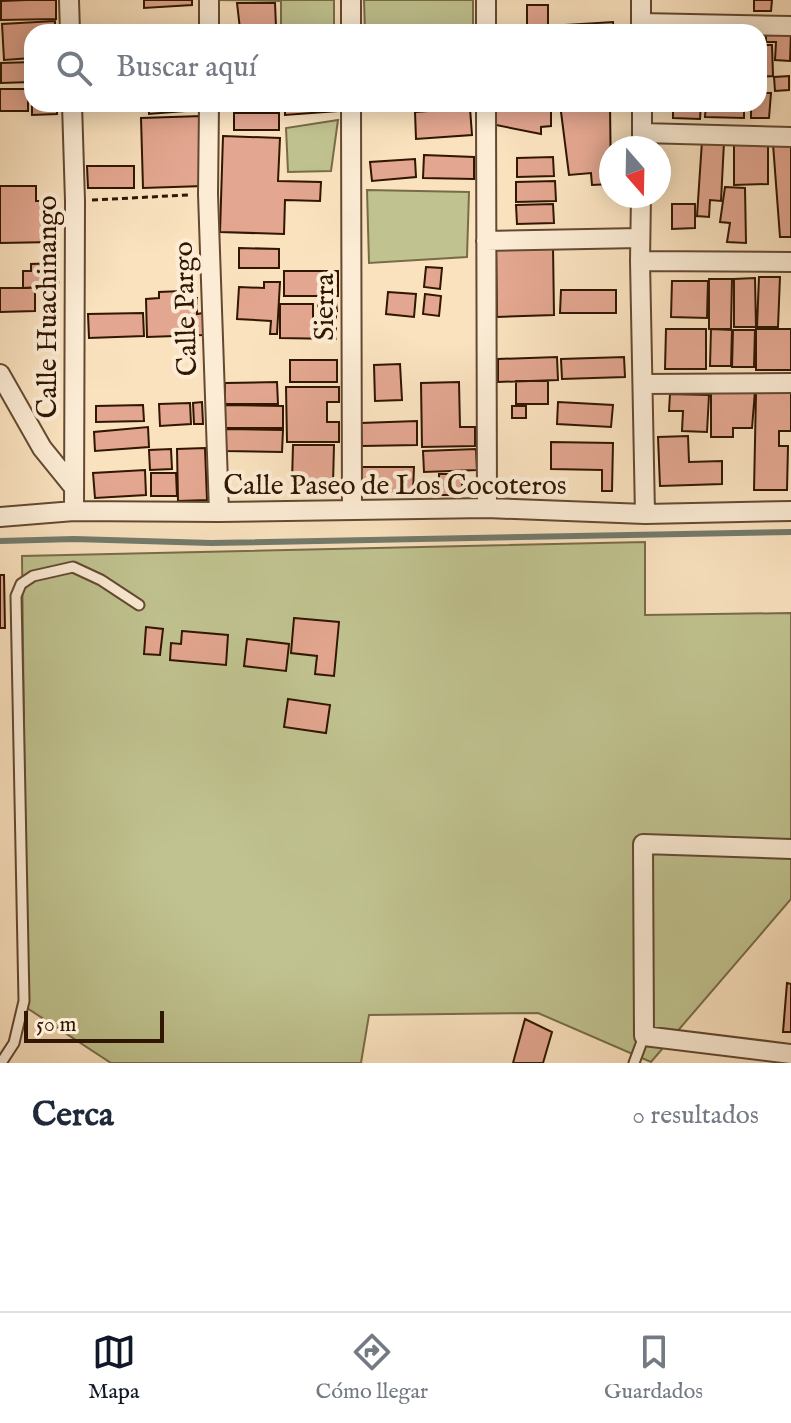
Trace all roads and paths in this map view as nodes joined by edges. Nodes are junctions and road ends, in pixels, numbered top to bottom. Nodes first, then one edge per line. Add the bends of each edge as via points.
1 (69, 0) edge
2 (209, 0) edge
3 (351, 0) edge
4 (486, 0) edge
5 (641, 0) edge
6 (70, 24) edge
7 (209, 24) edge
8 (351, 24) edge
9 (486, 24) edge
10 (641, 24) edge
11 (767, 26) edge
12 (791, 26) edge
13 (72, 112) edge
14 (209, 112) edge
15 (351, 112) edge
16 (486, 112) edge
17 (642, 112) edge
18 (642, 136) edge
19 (791, 137) edge
20 (671, 139) edge
21 (208, 194) junction
22 (75, 201) junction
23 (641, 208) edge
24 (640, 238) junction
25 (486, 241) junction
26 (640, 261) junction
27 (791, 262) edge
28 (0, 374) edge
29 (791, 383) edge
30 (644, 384) junction
31 (72, 485) junction
32 (487, 508) junction
33 (352, 510) junction
34 (74, 511) junction
35 (791, 511) edge
36 (219, 512) junction
37 (645, 514) junction
38 (0, 517) edge
39 (139, 605) dead end
40 (791, 849) edge
41 (644, 1036) junction
42 (791, 1054) edge
43 (1, 1063) edge
44 (634, 1063) edge

1 - 6 street
2 - 7 street
3 - 8 street
4 - 9 street
5 - 10 street
11 - 12 street
13 - 22 street, Calle Huachinango
14 - 21 street, Calle Pargo
15 - 33 street, Sierra
16 - 25 street
17 - 18 street
19 - 20 street
21 - 22 path
21 - 36 street, Calle Pargo
22 - 31 street, Calle Huachinango
23 - 24 street
24 - 25 street
24 - 26 street
25 - 32 street
26 - 27 street
26 - 30 street
28 - 31 street via 42,448
29 - 30 street
30 - 37 street
31 - 34 street, Calle Huachinango
32 - 33 street, Calle Paseo de Los Cocoteros
32 - 37 street, Calle Paseo de Los Cocoteros
33 - 36 street, Calle Paseo de Los Cocoteros
34 - 36 street, Calle Paseo de Los Cocoteros
34 - 38 street, Calle Paseo de Los Cocoteros
35 - 37 street, Calle Paseo de Los Cocoteros
39 - 43 lane via 73,567 33,576 16,596 24,1001 14,1043
40 - 41 street via 643,844
41 - 42 street
41 - 44 lane

